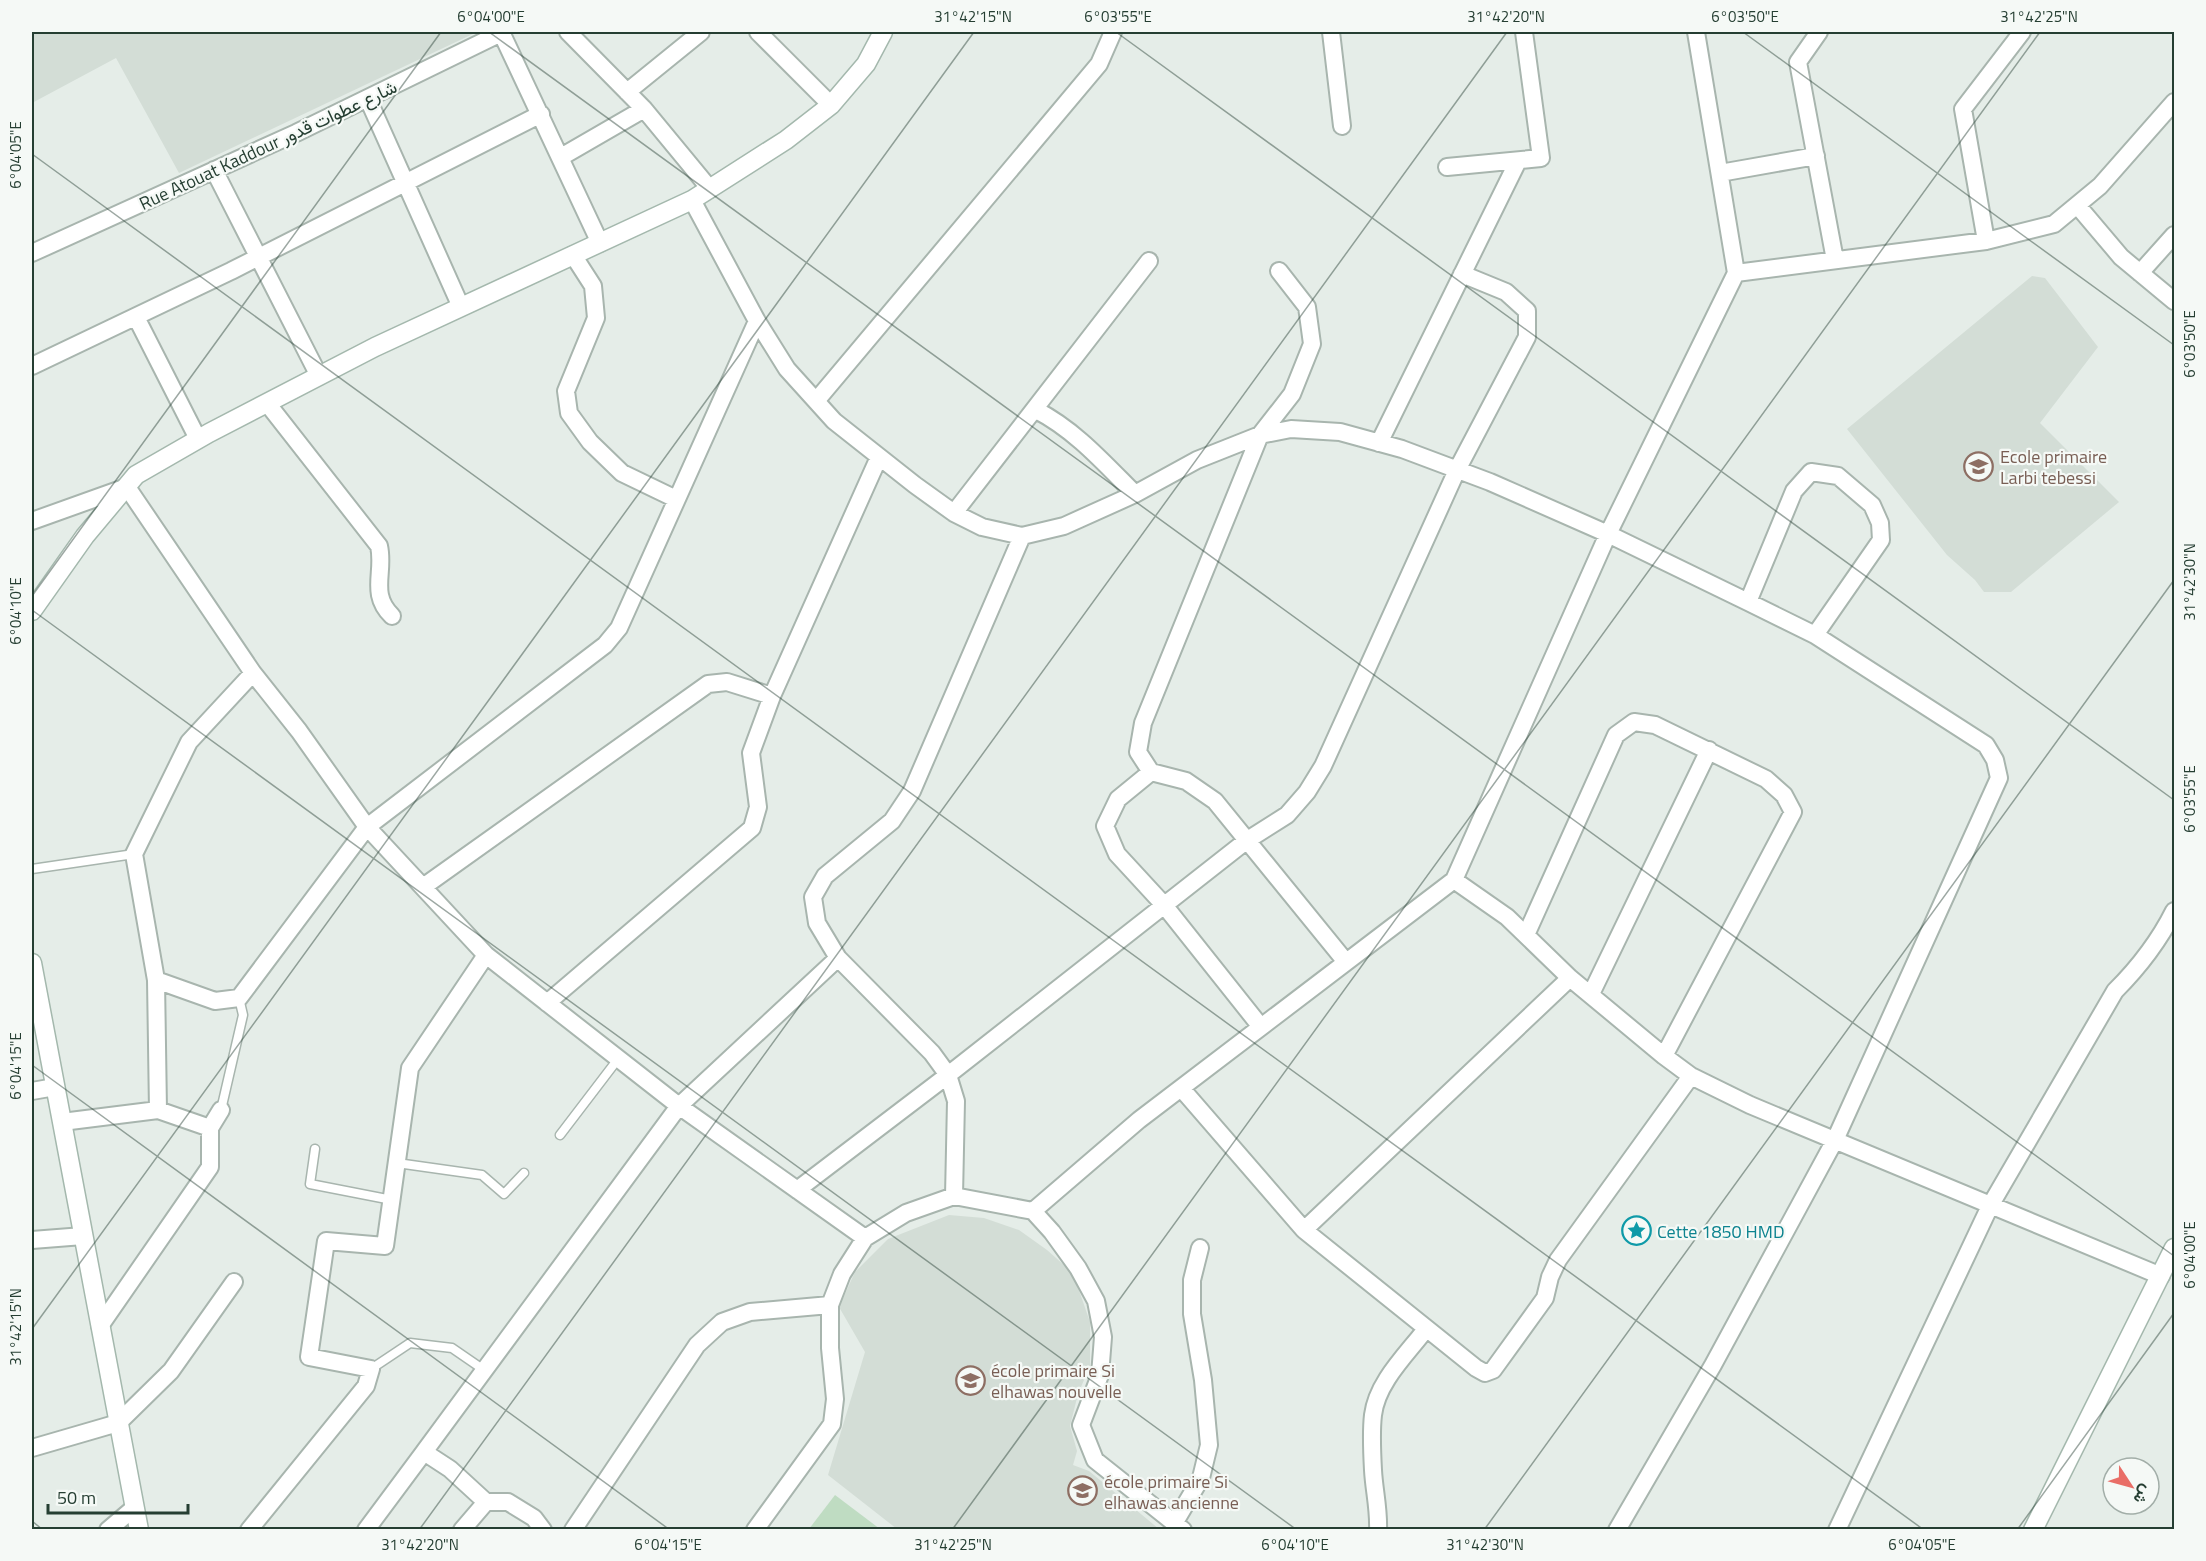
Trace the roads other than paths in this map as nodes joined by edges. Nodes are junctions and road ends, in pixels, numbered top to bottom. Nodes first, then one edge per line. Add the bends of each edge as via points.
1 (502, 32) edge
2 (567, 32) edge
3 (700, 32) edge
4 (758, 32) edge
5 (883, 32) edge
6 (1113, 32) edge
7 (1330, 32) edge
8 (1524, 32) edge
9 (1696, 32) edge
10 (1819, 32) edge
11 (2022, 32) edge
12 (627, 92) junction
13 (368, 99) junction
14 (2175, 102) edge
15 (831, 105) junction
16 (644, 109) junction
17 (541, 114) junction
18 (1342, 126) dead end
19 (1816, 156) junction
20 (561, 157) junction
21 (1518, 160) junction
22 (1447, 167) dead end
23 (214, 170) junction
24 (1720, 173) junction
25 (405, 183) junction
26 (710, 189) junction
27 (692, 200) junction
28 (2077, 205) junction
29 (2175, 235) edge
30 (1986, 241) junction
31 (600, 243) junction
32 (32, 253) edge
33 (573, 255) junction
34 (260, 256) junction
35 (1835, 260) junction
36 (1149, 261) dead end
37 (1279, 271) dead end
38 (1736, 273) junction
39 (2140, 273) junction
40 (1462, 274) junction
41 (2175, 302) edge
42 (460, 307) junction
43 (136, 316) junction
44 (757, 321) junction
45 (32, 366) edge
46 (320, 376) junction
47 (816, 401) junction
48 (267, 403) junction
49 (1036, 410) junction
50 (1260, 435) junction
51 (198, 439) junction
52 (1380, 443) junction
53 (879, 457) junction
54 (1457, 470) junction
55 (127, 487) junction
56 (1135, 494) junction
57 (676, 499) junction
58 (954, 513) junction
59 (32, 521) edge
60 (1608, 534) junction
61 (1022, 536) junction
62 (1748, 602) junction
63 (32, 611) edge
64 (392, 615) dead end
65 (1815, 635) junction
66 (253, 673) junction
67 (772, 696) junction
68 (1709, 750) junction
69 (1151, 772) junction
70 (367, 827) junction
71 (1246, 841) junction
72 (134, 854) junction
73 (32, 869) edge
74 (1454, 880) junction
75 (423, 887) junction
76 (1164, 905) junction
77 (2175, 911) edge
78 (1526, 935) junction
79 (486, 955) junction
80 (838, 958) junction
81 (1346, 962) junction
82 (32, 963) edge
83 (1570, 978) junction
84 (156, 980) junction
85 (1592, 994) junction
86 (239, 998) junction
87 (547, 1003) junction
88 (1261, 1027) junction
89 (1664, 1056) junction
90 (618, 1059) junction
91 (948, 1075) junction
92 (1691, 1076) junction
93 (55, 1087) junction
94 (1181, 1088) junction
95 (32, 1091) edge
96 (679, 1106) junction
97 (158, 1110) junction
98 (221, 1110) joint
99 (62, 1122) junction
100 (210, 1128) junction
101 (560, 1136) dead end
102 (1835, 1140) junction
103 (315, 1149) dead end
104 (397, 1163) junction
105 (524, 1173) dead end
106 (797, 1190) junction
107 (954, 1196) junction
108 (392, 1200) junction
109 (1990, 1206) junction
110 (1033, 1211) junction
111 (1304, 1230) junction
112 (83, 1236) junction
113 (865, 1238) junction
114 (32, 1240) edge
115 (1200, 1248) dead end
116 (2175, 1248) edge
117 (2161, 1276) junction
118 (234, 1282) dead end
119 (830, 1305) junction
120 (100, 1326) junction
121 (1426, 1329) junction
122 (371, 1369) junction
123 (484, 1370) junction
124 (118, 1423) junction
125 (32, 1448) edge
126 (424, 1452) junction
127 (486, 1502) junction
128 (134, 1508) junction
129 (1179, 1526) edge
130 (108, 1530) edge
131 (139, 1530) edge
132 (249, 1530) edge
133 (366, 1530) edge
134 (462, 1530) edge
135 (543, 1530) edge
136 (573, 1530) edge
137 (755, 1530) edge
138 (1378, 1530) edge
139 (1617, 1530) edge
140 (1837, 1530) edge
141 (2032, 1530) edge

1 - 13 street, Rue Atouat Kaddour شارع عطوات قدور
1 - 17 street
2 - 12 street
3 - 12 street
4 - 15 street
5 - 15 street via 866,64
6 - 47 street via 1099,64
7 - 18 street
8 - 21 street via 1541,158
9 - 24 street
10 - 19 street via 1798,62
11 - 30 street via 1963,109
12 - 16 street
13 - 23 street, Rue Atouat Kaddour شارع عطوات قدور
13 - 25 street
14 - 28 street via 2100,186
15 - 26 street via 786,140
16 - 20 street
16 - 26 street
17 - 20 street
17 - 25 street
19 - 24 street
19 - 35 street
20 - 31 street
21 - 22 street
21 - 40 street
23 - 32 street, Rue Atouat Kaddour شارع عطوات قدور
23 - 34 street
24 - 38 street
25 - 34 street
25 - 42 street
26 - 27 street
27 - 31 street
27 - 44 street
28 - 30 street via 2054,224
28 - 39 street via 2121,257
29 - 39 street
30 - 35 street
31 - 33 street
33 - 42 street
33 - 57 street via 593,286 596,318 566,391 570,414 590,442 622,473
34 - 43 street
34 - 46 street
35 - 38 street
36 - 49 street
37 - 50 street via 1307,307 1312,344 1292,394
38 - 60 street
39 - 41 street
40 - 52 street
40 - 54 street via 1506,292 1527,311 1527,337
42 - 46 street
43 - 45 street
43 - 51 street
44 - 47 street via 787,369
44 - 57 street
46 - 48 street
47 - 53 street
48 - 51 street
48 - 64 street via 378,546 382,559 378,596
49 - 56 street via 1059,421
49 - 58 street
50 - 52 street via 1291,429 1340,432
50 - 56 street via 1197,460
50 - 69 street via 1143,723 1138,752
51 - 55 street via 136,475
52 - 54 street
53 - 58 street
53 - 67 street
54 - 60 street
54 - 71 street via 1323,766 1287,815
55 - 59 street
55 - 63 street via 85,536
55 - 66 street
56 - 61 street via 1064,526
57 - 70 street via 624,620 605,645
58 - 61 street via 982,527
60 - 62 street
60 - 74 street
61 - 80 street via 912,790 892,821 825,876 813,897 817,923
62 - 65 street
62 - 65 street via 1794,490 1811,472 1838,476 1872,505 1880,523 1881,540
65 - 102 street via 1986,745 1999,777
66 - 70 street
66 - 72 street via 189,742
67 - 75 street via 727,682 708,684
67 - 87 street via 751,753 758,807 752,828
68 - 78 street via 1655,725 1634,722 1616,735
68 - 85 street
68 - 89 street via 1766,779 1784,795 1793,812
69 - 71 street via 1186,781 1215,801
69 - 76 street via 1118,799 1105,826 1117,854
70 - 75 street
70 - 86 street
71 - 76 street
71 - 81 street
72 - 73 lane
72 - 84 street
74 - 78 street via 1508,917
74 - 81 street
75 - 79 street
76 - 88 street
76 - 91 street
77 - 109 street via 2162,936 2115,991
78 - 83 street
79 - 87 street
79 - 104 street via 410,1068
80 - 91 street via 932,1053
80 - 96 street
81 - 88 street
82 - 93 street
83 - 85 street
83 - 111 street
84 - 86 street via 215,1001
84 - 97 street
85 - 89 street
86 - 98 lane via 243,1015
87 - 90 street
88 - 94 street
89 - 92 street
90 - 96 street
90 - 101 lane
91 - 106 street
91 - 107 street via 956,1101
92 - 102 street
92 - 121 street via 1558,1260 1545,1298 1493,1370 1485,1373
93 - 95 street
93 - 99 street
94 - 110 street
94 - 111 street
96 - 106 street
96 - 123 street
97 - 99 street
97 - 100 street
98 - 100 street
99 - 112 street
100 - 120 street via 210,1167
102 - 109 street
102 - 139 street via 1713,1365
103 - 108 lane via 310,1184
104 - 105 lane via 482,1175 504,1194
104 - 108 street
106 - 113 street
107 - 110 street
107 - 113 street via 906,1213
108 - 122 street via 385,1246 326,1241 309,1357
109 - 117 street
109 - 140 street
110 - 129 street via 1078,1268 1096,1301 1103,1337 1100,1375 1081,1425 1095,1460
111 - 121 street
112 - 114 street
112 - 120 street
113 - 119 street via 842,1274
115 - 129 street via 1192,1280 1192,1314 1209,1445 1201,1478
116 - 117 street
117 - 141 street
118 - 124 street via 171,1371
119 - 136 street via 750,1312 722,1322 697,1345
119 - 137 street via 835,1399 832,1424
120 - 124 street
121 - 138 street via 1392,1372 1373,1414
122 - 123 lane via 410,1343 452,1348
122 - 132 street via 366,1386
123 - 126 street
124 - 125 street
124 - 128 street
126 - 127 street via 450,1469
126 - 133 street
127 - 134 street
127 - 135 street via 508,1502 534,1518
128 - 130 street
128 - 131 street

